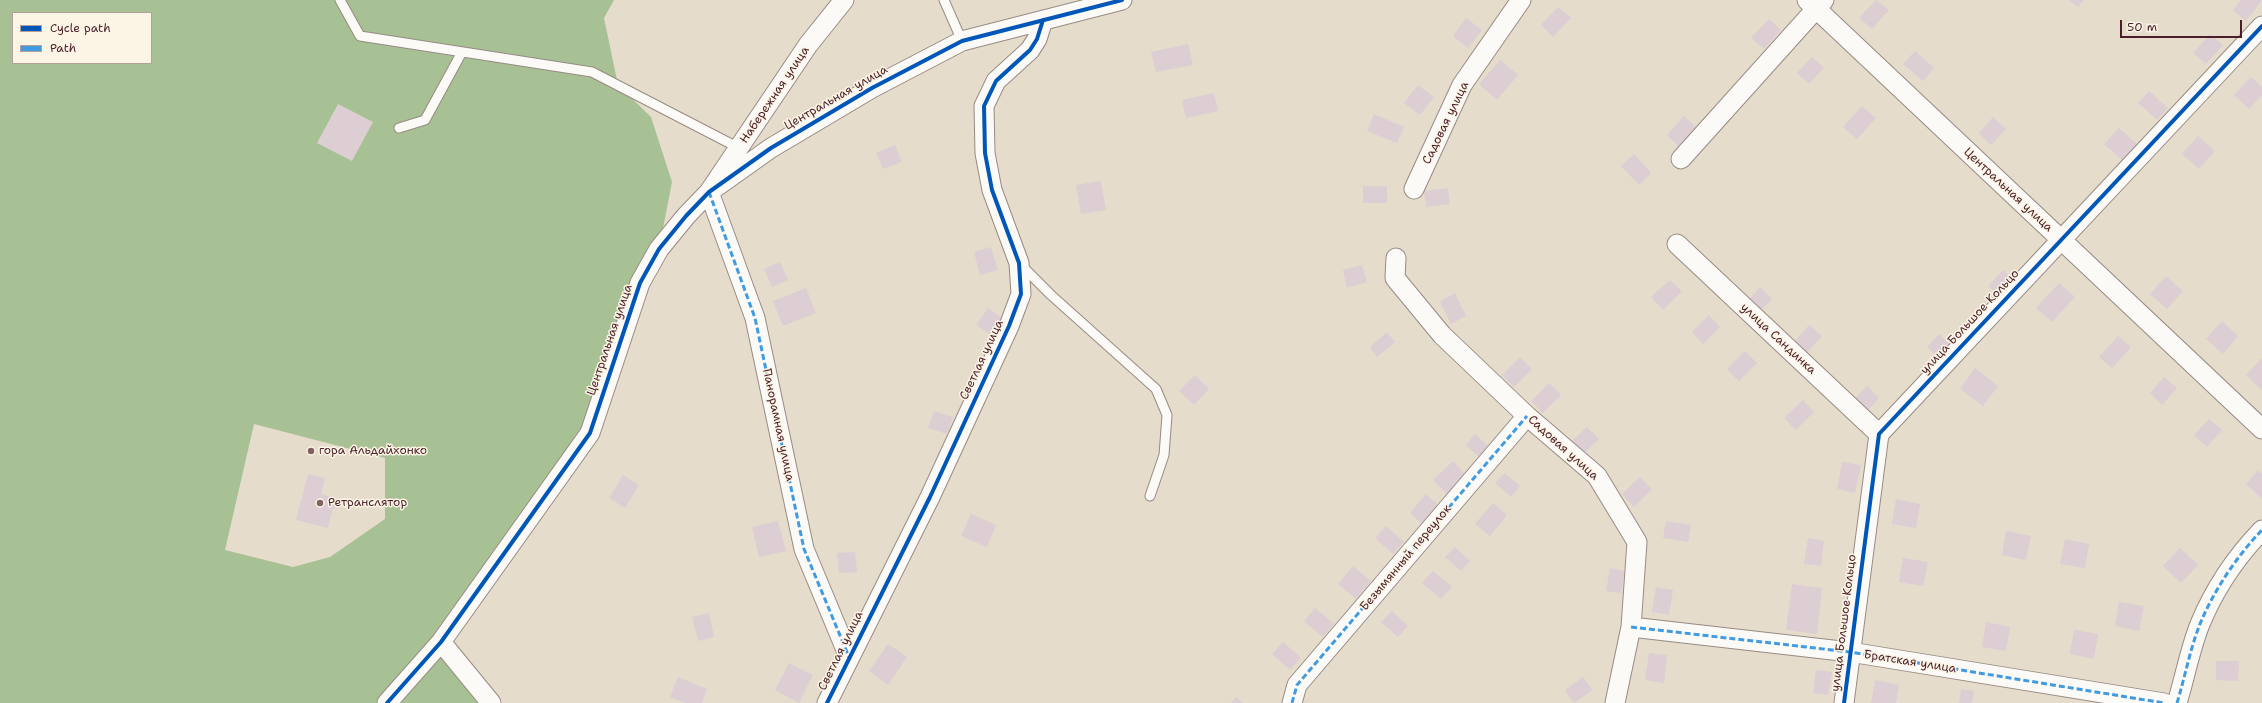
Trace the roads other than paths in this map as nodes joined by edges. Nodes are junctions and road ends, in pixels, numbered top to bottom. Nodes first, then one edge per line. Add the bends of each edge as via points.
1 (340, 0) edge
2 (844, 0) edge
3 (944, 0) edge
4 (1122, 0) edge
5 (1521, 0) edge
6 (1816, 3) edge
7 (1043, 20) junction
8 (2262, 26) edge
9 (962, 41) junction
10 (462, 52) junction
11 (399, 128) dead end
12 (739, 148) junction
13 (1681, 159) dead end
14 (1414, 189) dead end
15 (709, 192) junction
16 (2061, 240) junction
17 (1677, 244) dead end
18 (1396, 258) dead end
19 (1019, 263) junction
20 (1527, 416) junction
21 (2262, 429) edge
22 (1879, 434) junction
23 (1150, 496) dead end
24 (2262, 530) edge
25 (1631, 626) junction
26 (441, 642) junction
27 (1850, 652) junction
28 (849, 657) junction
29 (387, 703) edge
30 (491, 703) edge
31 (827, 703) edge
32 (1292, 703) edge
33 (1615, 703) edge
34 (1844, 703) edge
35 (2164, 703) edge
36 (2177, 703) edge

1 - 10 lane via 360,36
2 - 12 street, Набережная улица via 808,45
3 - 9 lane
4 - 7 street, Центральная улица
5 - 14 street, Садовая улица via 1462,85
6 - 13 street
6 - 16 street, Центральная улица
7 - 9 street, Центральная улица
7 - 19 street, Светлая улица via 1037,39 1030,50 996,81 984,106 985,153 992,190
8 - 16 street, улица Большое Кольцо
9 - 15 street, Центральная улица via 872,88 771,148
10 - 11 lane via 425,120
10 - 12 lane via 592,72
12 - 15 street, Набережная улица
15 - 26 street, Центральная улица via 659,249 640,283 590,433
15 - 28 street, Панорамная улица via 754,318 804,549
16 - 21 street, Центральная улица
16 - 22 street, улица Большое Кольцо
17 - 22 street, улица Сандинка
18 - 20 street, Садовая улица via 1395,278 1442,335
19 - 23 lane via 1156,389 1167,415 1164,456
19 - 28 street, Светлая улица via 1021,294 1009,326 930,497
20 - 25 street, Садовая улица via 1597,476 1637,542
20 - 32 street, Безымянный переулок via 1297,685
22 - 27 street, улица Большое Кольцо
24 - 36 street via 2247,546 2220,585 2200,624
25 - 27 street, Братская улица
25 - 33 street, Садовая улица
26 - 29 street, Центральная улица
26 - 30 street
27 - 34 street, улица Большое Кольцо
27 - 35 street, Братская улица
28 - 31 street, Светлая улица

